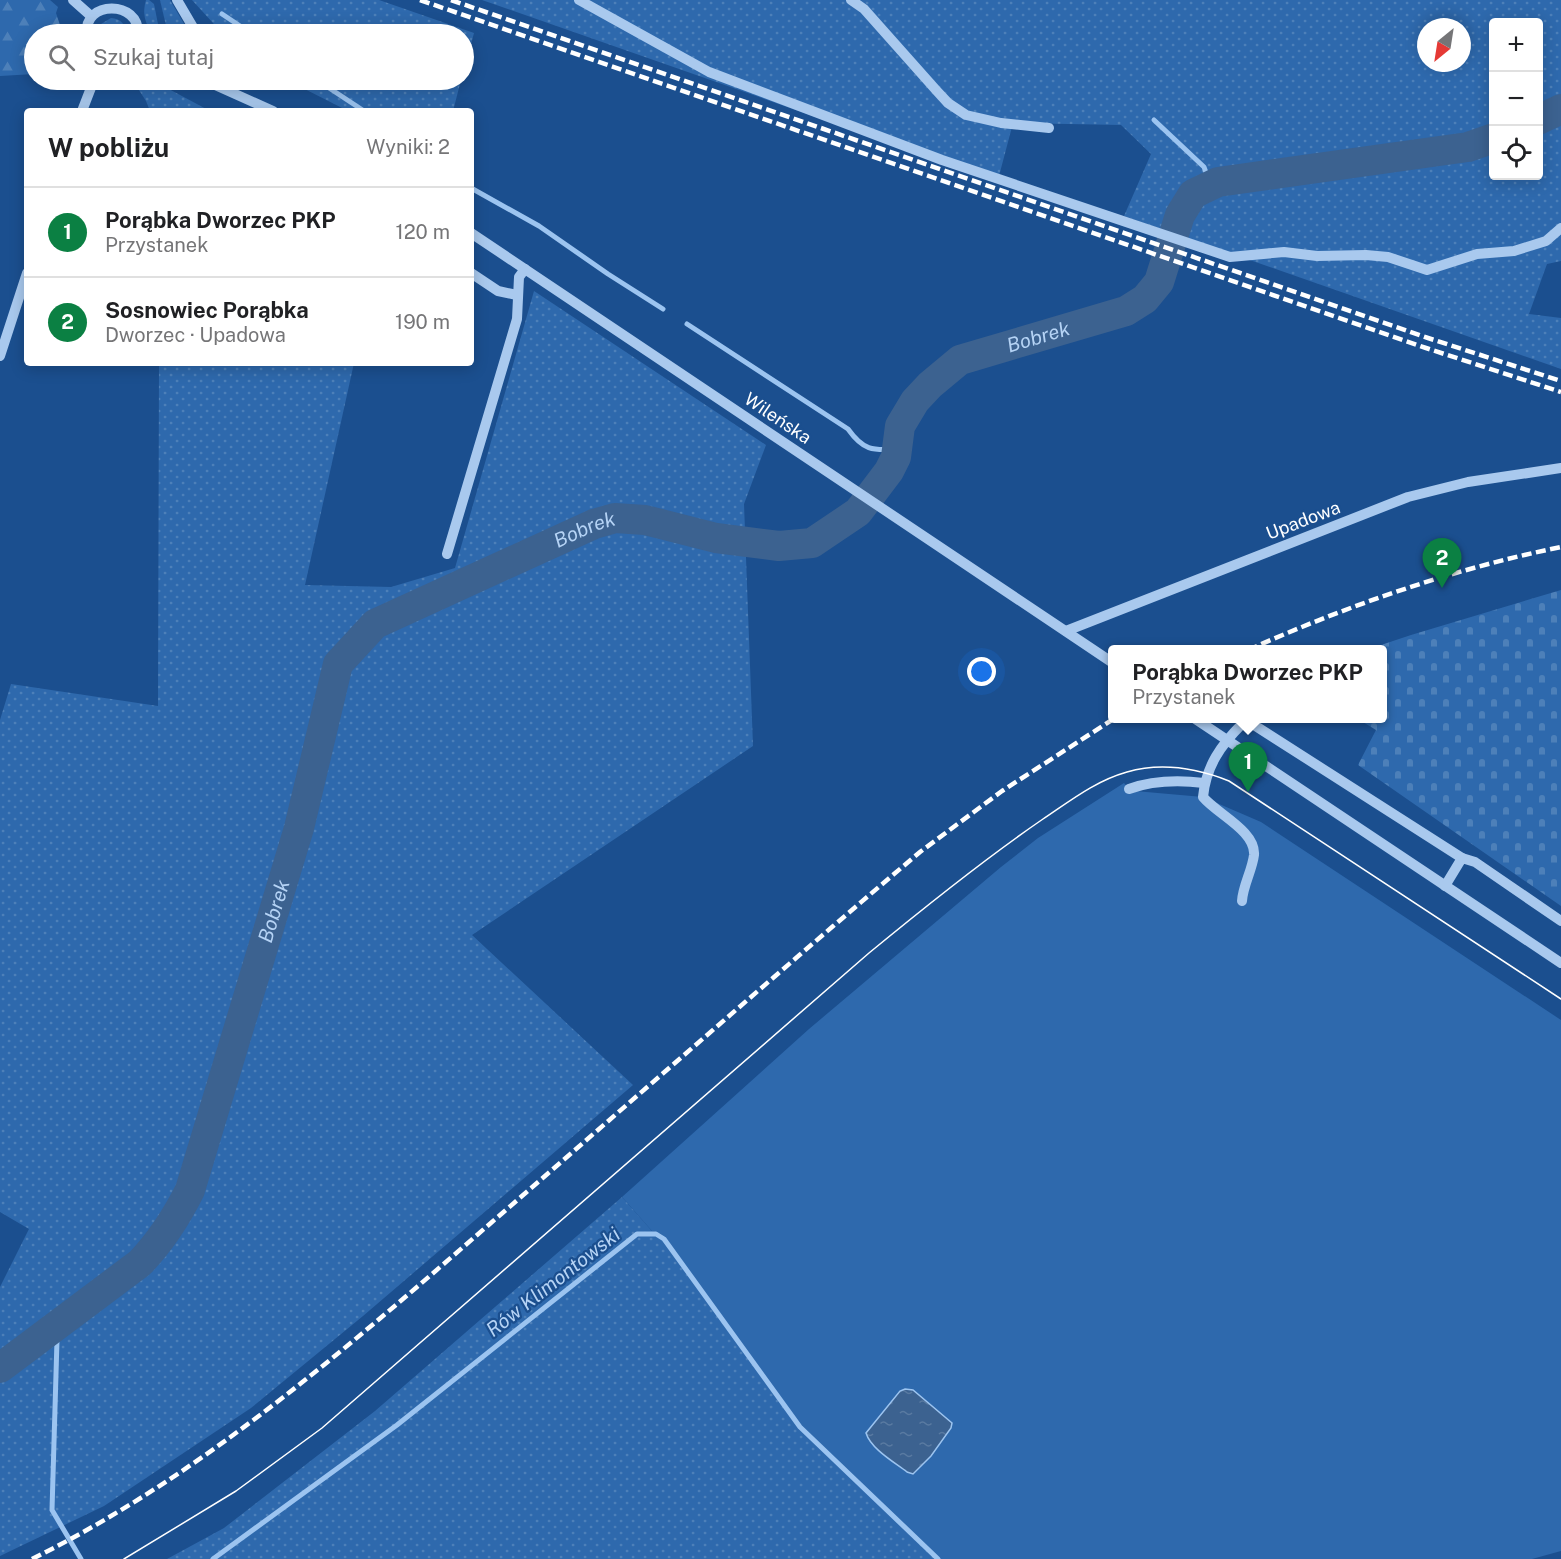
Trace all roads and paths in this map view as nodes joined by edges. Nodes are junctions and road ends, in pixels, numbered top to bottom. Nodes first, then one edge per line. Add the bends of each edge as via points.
1 (73, 0) edge
2 (177, 0) edge
3 (579, 0) edge
4 (851, 0) edge
5 (128, 4) edge
6 (92, 15) junction
7 (88, 24) edge
8 (137, 24) edge
9 (191, 24) edge
10 (90, 90) edge
11 (230, 90) edge
12 (83, 108) edge
13 (267, 108) edge
14 (1049, 128) dead end
15 (1561, 228) edge
16 (474, 235) edge
17 (525, 269) junction
18 (474, 275) edge
19 (24, 282) edge
20 (517, 295) junction
21 (0, 356) edge
22 (1561, 468) edge
23 (447, 554) dead end
24 (1066, 631) junction
25 (1108, 660) edge
26 (1201, 723) edge
27 (1226, 740) junction
28 (1204, 783) junction
29 (1130, 789) dead end
30 (1462, 858) junction
31 (1445, 886) junction
32 (1242, 902) dead end
33 (1561, 921) edge
34 (1561, 963) edge

1 - 6 street
2 - 9 street
3 - 15 street via 709,72 942,160 1230,257 1284,252 1366,255 1388,257 1427,270 1477,254 1514,251 1546,241
4 - 14 street via 864,9 948,103 966,115
5 - 6 street via 103,6
5 - 8 street
6 - 7 street
10 - 12 street
11 - 13 street
16 - 17 street, Wileńska
17 - 20 street via 519,277
17 - 24 street, Wileńska
18 - 20 street via 498,291
19 - 21 street
20 - 23 street via 517,319
22 - 24 street, Upadowa via 1468,482 1408,497
24 - 25 street, Wileńska
26 - 27 street
27 - 28 street
27 - 30 street via 1242,724 1254,725
27 - 31 street
28 - 29 street via 1160,782
28 - 32 street via 1203,796 1209,804 1253,844 1254,855
30 - 31 street
30 - 33 street via 1474,862
31 - 34 street

